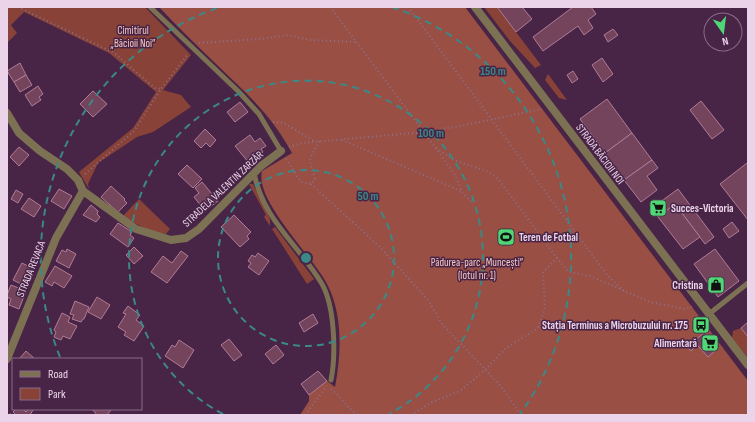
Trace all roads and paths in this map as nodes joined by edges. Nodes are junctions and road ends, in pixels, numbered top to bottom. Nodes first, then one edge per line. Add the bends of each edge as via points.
1 (18, 7) edge
2 (150, 7) edge
3 (330, 7) edge
4 (408, 7) edge
5 (475, 7) edge
6 (357, 42) junction
7 (187, 44) junction
8 (192, 48) junction
9 (161, 89) junction
10 (551, 107) junction
11 (7, 113) edge
12 (492, 119) junction
13 (263, 120) junction
14 (424, 132) junction
15 (340, 139) junction
16 (320, 141) junction
17 (315, 142) junction
18 (436, 148) junction
19 (281, 151) junction
20 (254, 173) junction
21 (312, 184) junction
22 (81, 187) junction
23 (462, 192) junction
24 (473, 204) dead end
25 (556, 258) junction
26 (748, 283) edge
27 (624, 291) junction
28 (702, 305) junction
29 (709, 314) junction
30 (7, 359) edge
31 (748, 366) edge
32 (485, 370) junction
33 (331, 380) joint
34 (327, 385) junction
35 (7, 411) edge
36 (11, 415) edge
37 (305, 415) edge
38 (358, 415) edge
39 (411, 415) edge
40 (521, 415) edge

1 - 9 path via 114,53 155,88
2 - 7 lane
3 - 6 path
4 - 12 path
5 - 10 street, STRADA BĂCIOII NOI
6 - 7 path via 310,40 288,35
6 - 14 path
7 - 8 lane
8 - 9 path
8 - 13 lane via 239,92
9 - 22 path via 134,131 96,162
10 - 12 path
10 - 28 street, STRADA BĂCIOII NOI
11 - 22 street, STRADELA VALENTIN ZARZĂR via 19,133 67,169
12 - 14 path
12 - 27 path via 608,276
13 - 17 path via 284,123
13 - 19 lane
14 - 15 path
14 - 18 path
15 - 16 path
15 - 23 path
16 - 17 path
16 - 21 path via 309,158 315,179
17 - 19 path via 291,146
18 - 23 path via 455,175
18 - 25 path via 454,160 489,172 499,180
19 - 20 street, STRADELA VALENTIN ZARZĂR
19 - 21 path via 301,182
20 - 22 street, STRADELA VALENTIN ZARZĂR via 199,229 179,240 136,229
20 - 33 lane via 256,184 274,221 319,280 325,292 335,346
21 - 32 path via 381,248 428,300 442,324
22 - 30 street, STRADA REVACA via 56,238
23 - 24 path
25 - 27 path via 569,272 590,276
25 - 32 path via 543,272 545,308 538,328 506,348
26 - 29 lane
27 - 28 path via 650,302 684,309
28 - 29 street, STRADA BĂCIOII NOI
29 - 31 street, STRADA BĂCIOII NOI
32 - 39 path via 460,391 432,402
32 - 40 path via 499,384
33 - 34 path
34 - 37 path
34 - 38 path
35 - 36 path

